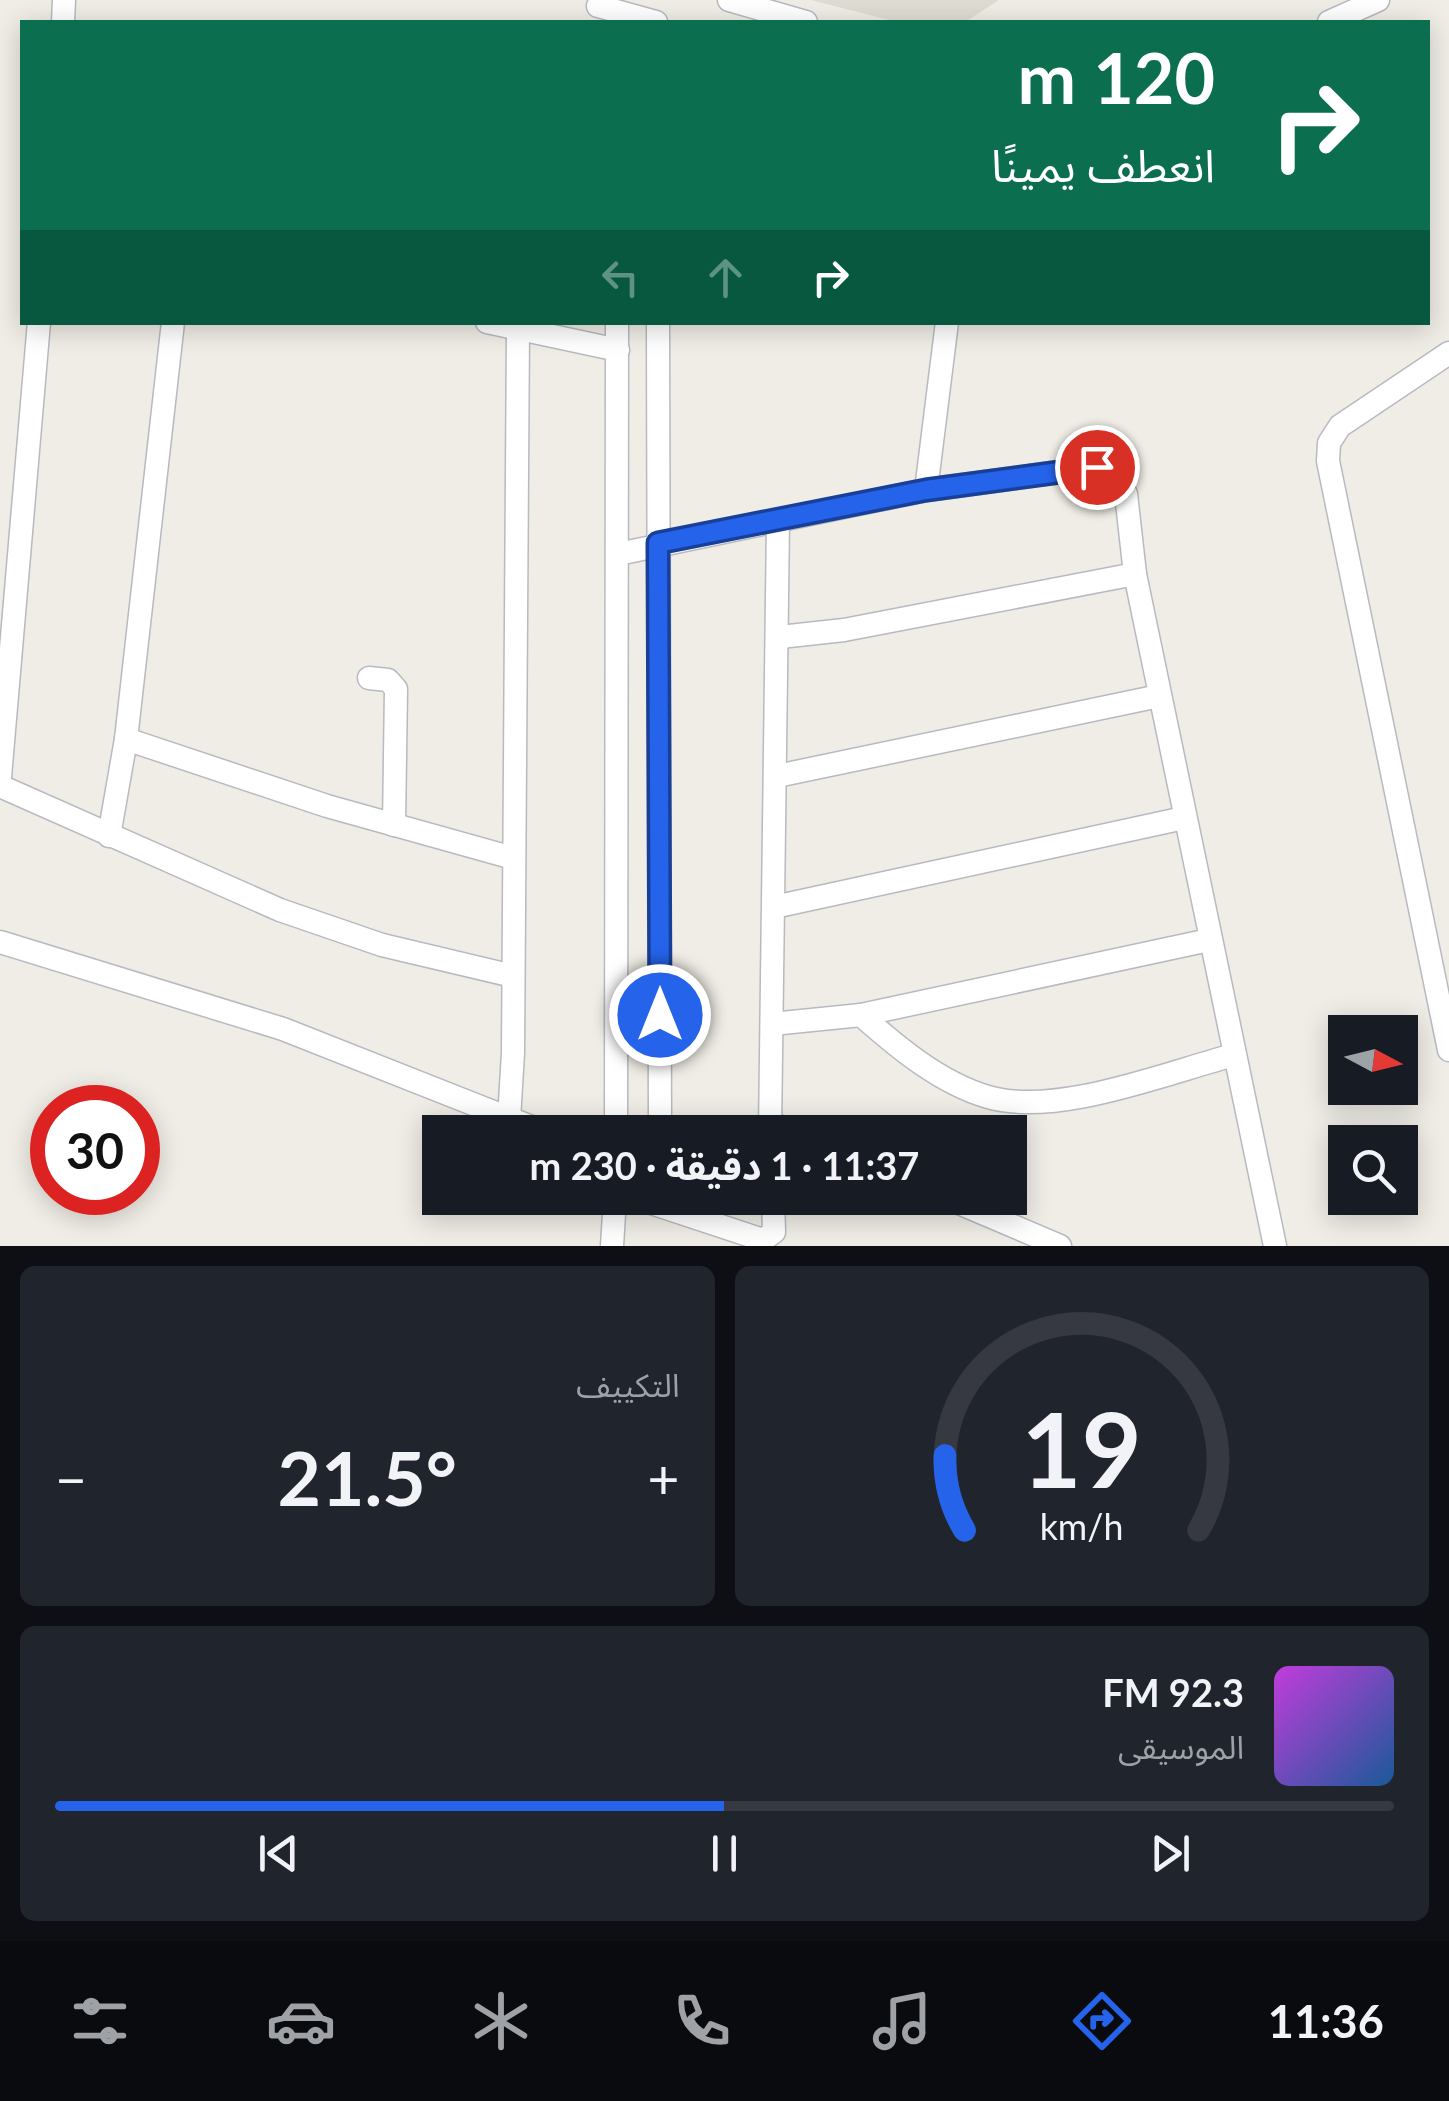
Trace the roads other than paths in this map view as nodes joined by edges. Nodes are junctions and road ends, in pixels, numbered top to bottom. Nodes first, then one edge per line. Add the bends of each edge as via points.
1 (729, 0) edge
2 (1378, 0) edge
3 (598, 9) edge
4 (648, 20) edge
5 (799, 20) edge
6 (1333, 20) edge
7 (40, 325) edge
8 (173, 325) edge
9 (502, 325) edge
10 (616, 325) edge
11 (658, 325) edge
12 (947, 325) edge
13 (518, 328) junction
14 (618, 350) junction
15 (1449, 352) edge
16 (926, 490) junction
17 (778, 520) junction
18 (658, 543) junction
19 (618, 554) junction
20 (1134, 574) junction
21 (780, 637) junction
22 (369, 678) dead end
23 (1159, 696) junction
24 (126, 739) junction
25 (777, 776) junction
26 (0, 777) edge
27 (0, 786) edge
28 (1184, 818) junction
29 (394, 825) junction
30 (109, 836) junction
31 (512, 858) junction
32 (774, 907) junction
33 (1210, 940) junction
34 (0, 942) edge
35 (513, 976) junction
36 (861, 1015) junction
37 (772, 1024) junction
38 (1449, 1050) edge
39 (1234, 1055) junction
40 (499, 1115) edge
41 (509, 1115) edge
42 (616, 1115) edge
43 (660, 1115) edge
44 (769, 1115) edge
45 (614, 1215) edge
46 (694, 1215) edge
47 (774, 1215) edge
48 (987, 1215) edge
49 (612, 1246) edge
50 (1060, 1246) edge
51 (1275, 1246) edge

1 - 5 street
2 - 6 street
3 - 4 street
7 - 26 street
8 - 24 street
9 - 13 street
10 - 14 street
11 - 18 street
12 - 16 street
13 - 14 street
13 - 31 street
14 - 19 street
15 - 38 street via 1340,426 1328,461
16 - 17 street
16 - 20 street via 1097,467 1112,471 1126,494
17 - 18 street
17 - 21 street
18 - 19 street
18 - 43 street
19 - 42 street
20 - 21 street
20 - 23 street
21 - 25 street
22 - 29 street via 388,680 396,689
23 - 25 street
23 - 28 street
24 - 29 street
24 - 30 street
25 - 32 street
27 - 30 street
28 - 32 street
28 - 33 street
29 - 31 street
30 - 35 street via 331,929
31 - 35 street
32 - 37 street
33 - 36 street
33 - 39 street
34 - 40 street via 283,1029
35 - 41 street
36 - 37 street
36 - 39 street via 906,1055 984,1096 1005,1100 1054,1102
37 - 44 street
39 - 51 street
45 - 49 street
46 - 47 street via 763,1240 774,1232
48 - 50 street

